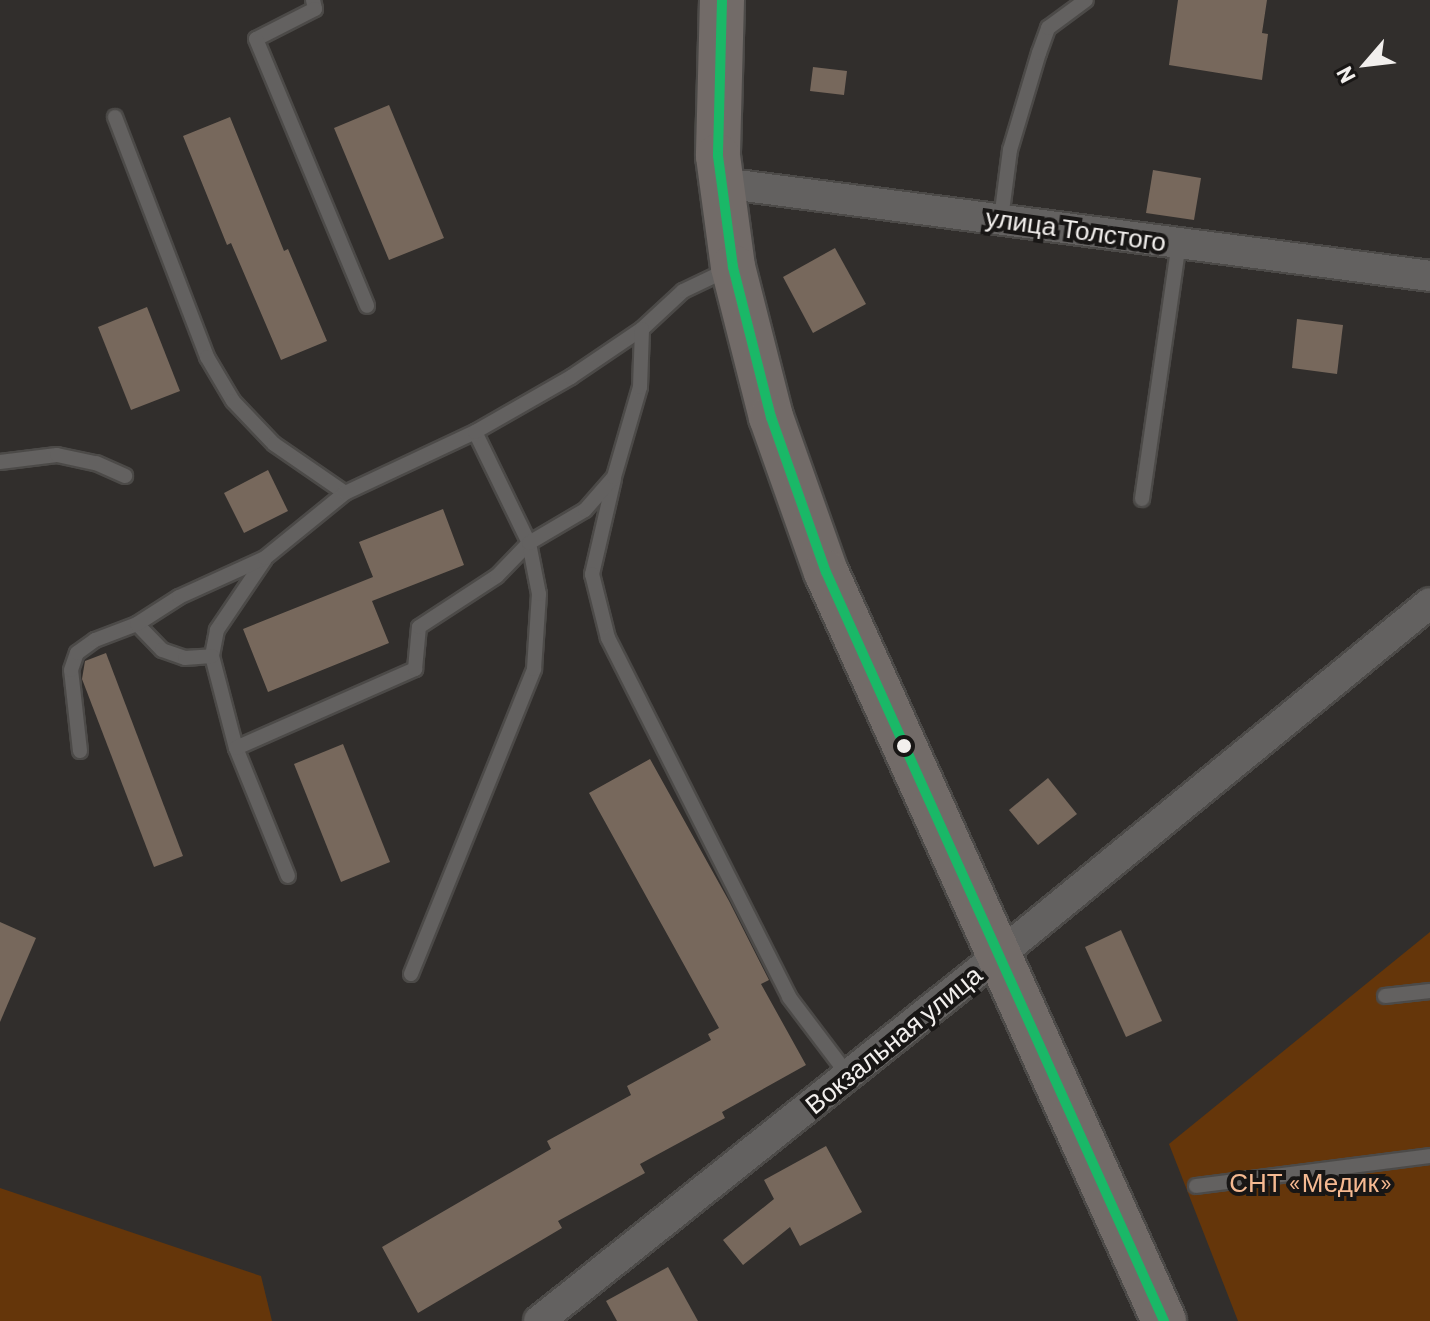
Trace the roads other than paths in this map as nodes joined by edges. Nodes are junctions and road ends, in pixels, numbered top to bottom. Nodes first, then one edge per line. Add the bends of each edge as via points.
1 (313, 0) edge
2 (722, 0) edge
3 (1086, 0) edge
4 (115, 117) dead end
5 (722, 183) junction
6 (1001, 219) junction
7 (1179, 242) junction
8 (733, 267) junction
9 (1430, 276) edge
10 (367, 306) dead end
11 (642, 329) junction
12 (475, 432) junction
13 (0, 462) edge
14 (125, 476) dead end
15 (614, 477) junction
16 (345, 493) junction
17 (1142, 499) dead end
18 (529, 543) junction
19 (265, 558) junction
20 (1430, 603) edge
21 (137, 624) junction
22 (212, 656) junction
23 (236, 748) junction
24 (80, 751) dead end
25 (288, 876) dead end
26 (999, 955) junction
27 (411, 974) dead end
28 (1430, 991) edge
29 (1385, 996) dead end
30 (848, 1075) junction
31 (1430, 1156) edge
32 (1196, 1186) dead end
33 (539, 1321) edge
34 (1164, 1321) edge

1 - 10 lane via 315,9 256,39
2 - 5 main road
3 - 6 lane via 1048,28 1010,150
4 - 16 lane via 207,357 233,401 274,444
5 - 6 street, улица Толстого
5 - 8 main road
6 - 7 street, улица Толстого
7 - 9 street, улица Толстого
7 - 17 lane
8 - 11 lane via 683,291
8 - 26 main road via 771,417 826,572
11 - 12 lane
11 - 15 lane via 640,387
12 - 16 lane
12 - 18 lane
13 - 14 lane via 57,455
15 - 18 lane via 585,510
15 - 30 lane via 592,574 608,638 789,997
16 - 19 lane
18 - 23 lane via 497,576 419,627 415,669
18 - 27 lane via 539,594 534,669
19 - 21 lane via 179,597
19 - 22 lane via 217,630
20 - 26 street, Вокзальная улица
21 - 22 lane via 162,650 185,658
21 - 24 lane via 77,653 71,670
22 - 23 lane
23 - 25 lane
26 - 30 street, Вокзальная улица
26 - 34 main road
28 - 29 lane
30 - 33 street, Вокзальная улица
31 - 32 lane

